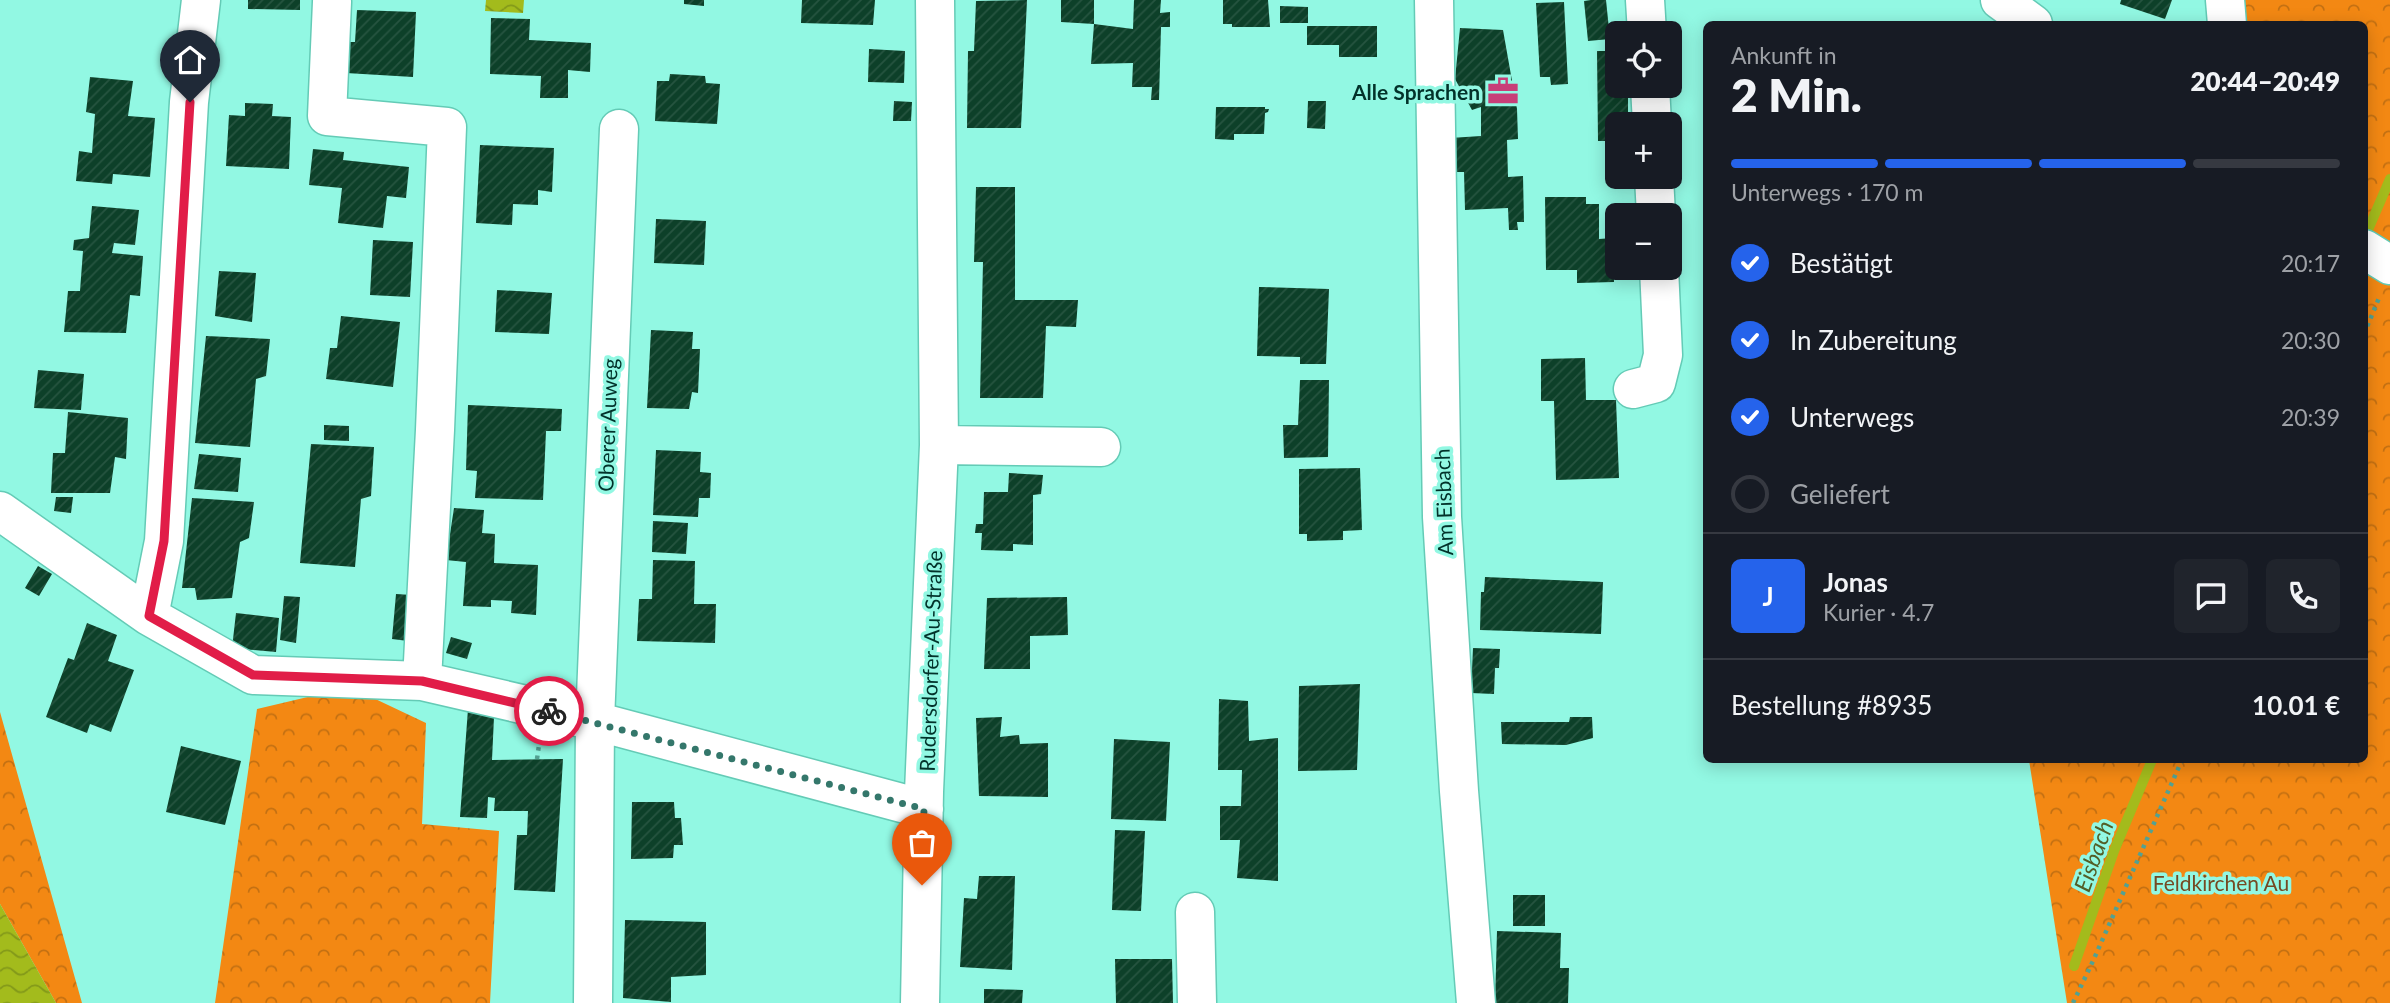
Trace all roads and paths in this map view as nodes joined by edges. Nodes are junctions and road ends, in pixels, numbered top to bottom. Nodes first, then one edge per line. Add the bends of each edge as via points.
1 (201, 0) edge
2 (935, 0) edge
3 (1434, 0) edge
4 (1645, 0) edge
5 (2000, 0) edge
6 (2225, 0) edge
7 (332, 2) dead end
8 (1646, 21) edge
9 (2029, 21) edge
10 (2227, 21) edge
11 (619, 129) dead end
12 (1660, 280) edge
13 (1633, 390) dead end
14 (939, 445) junction
15 (1101, 447) dead end
16 (0, 511) edge
17 (149, 616) junction
18 (422, 681) junction
19 (596, 721) junction
20 (2181, 763) edge
21 (924, 809) junction
22 (1195, 912) dead end
23 (593, 1003) edge
24 (920, 1003) edge
25 (1197, 1003) edge
26 (1476, 1003) edge
27 (2073, 1003) edge

1 - 17 street via 190,102 164,541
2 - 14 street, Rudersdorfer-Au-Straße
3 - 26 street, Am Eisbach via 1442,517
4 - 8 street
5 - 9 street
6 - 10 street
7 - 18 street via 327,116 447,127
11 - 19 street, Oberer Auweg
12 - 13 street via 1663,355 1656,383
14 - 15 street
14 - 21 street, Rudersdorfer-Au-Straße
16 - 17 street
17 - 18 street via 253,675
18 - 19 street
19 - 21 street
19 - 23 street, Oberer Auweg
20 - 27 path
21 - 24 street, Rudersdorfer-Au-Straße
22 - 25 street

